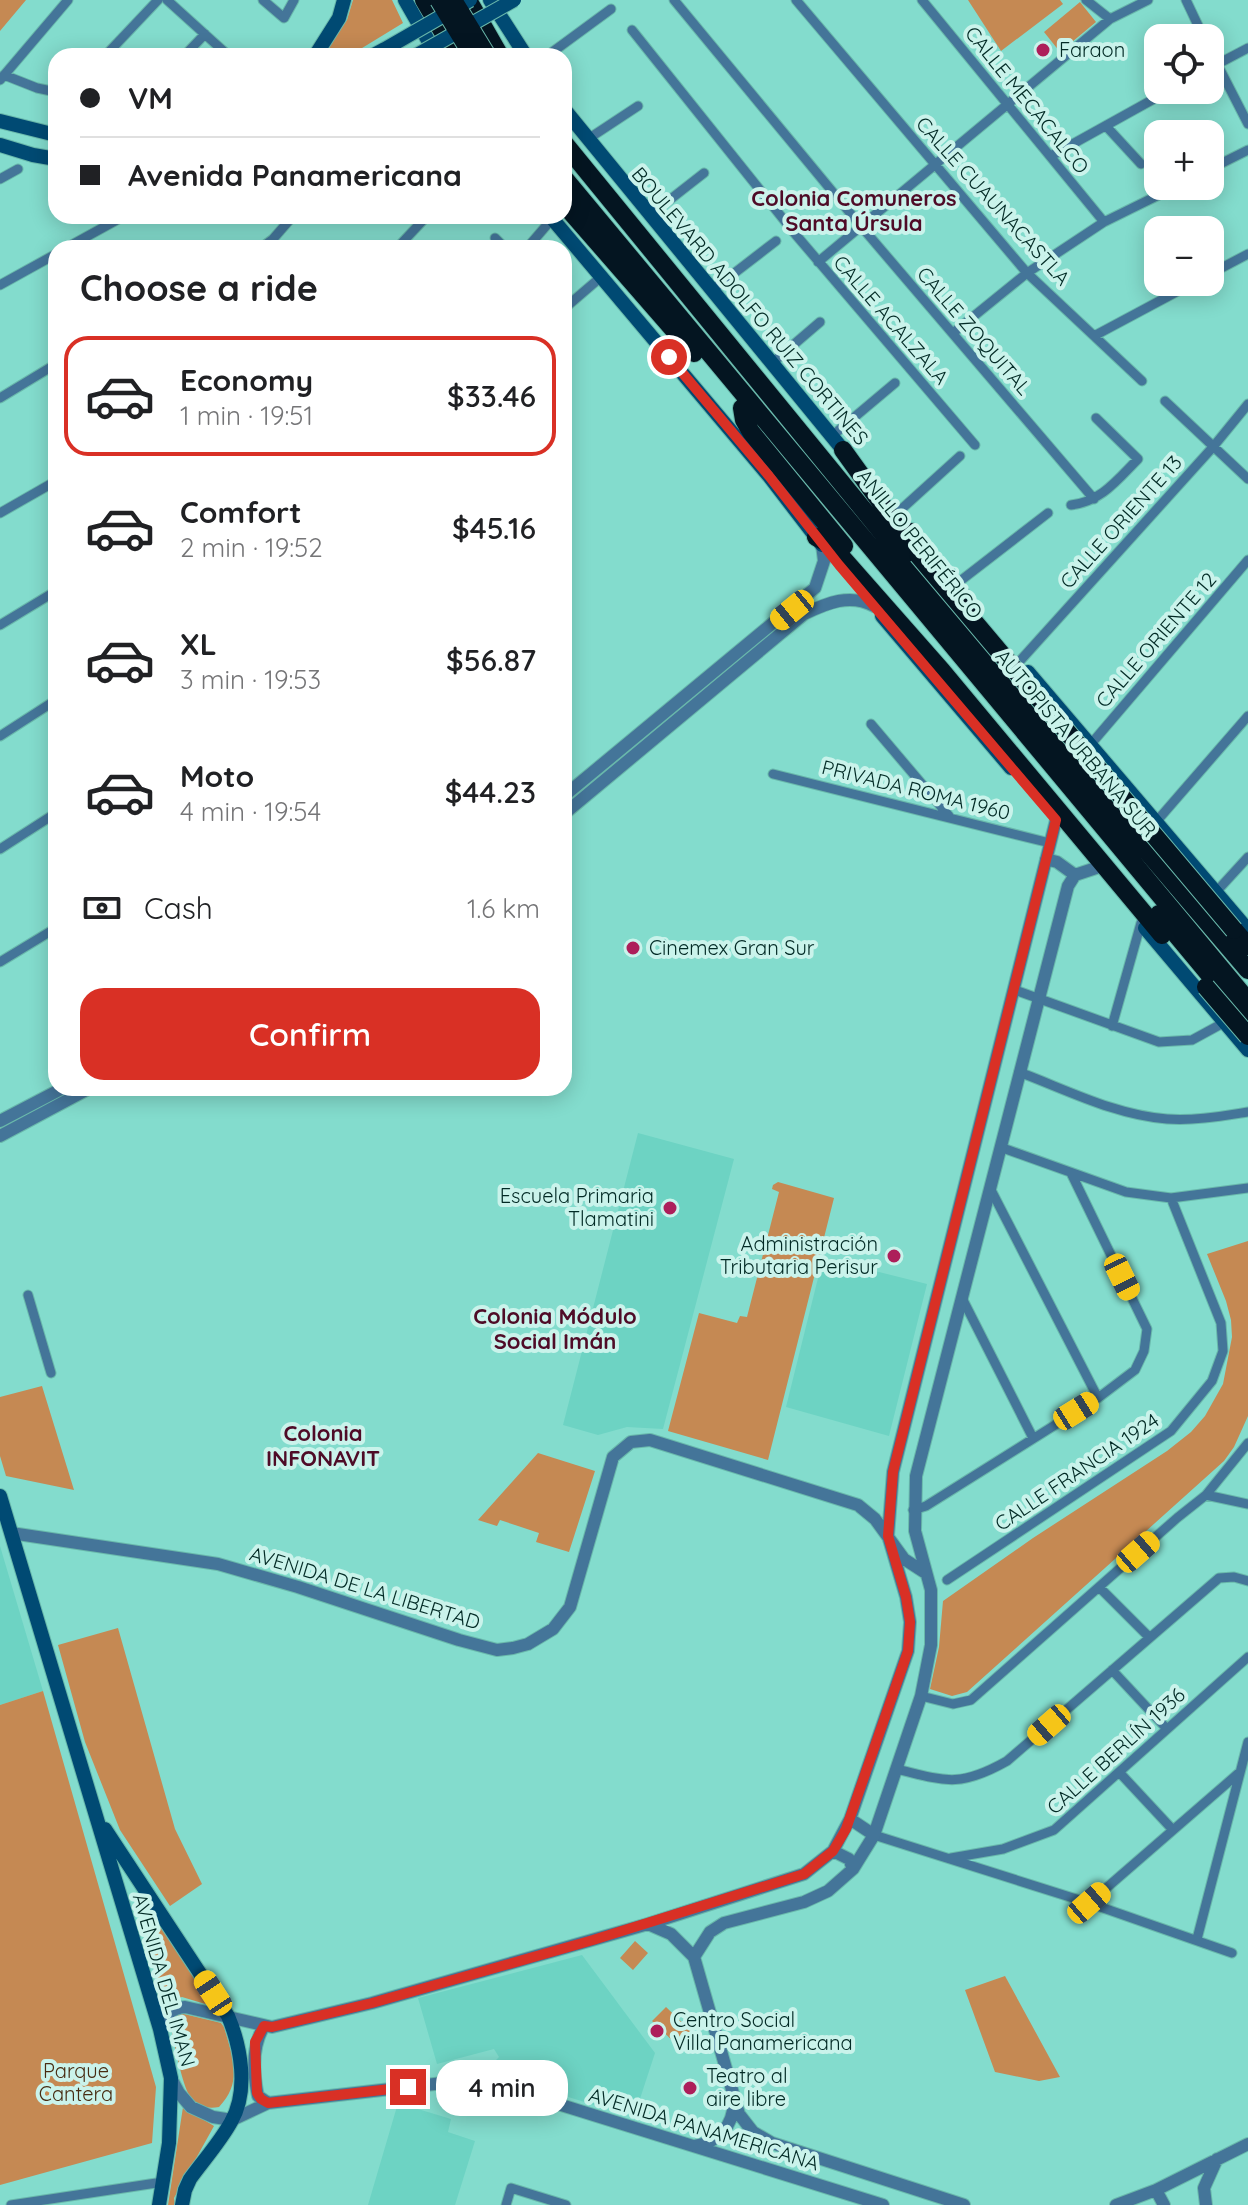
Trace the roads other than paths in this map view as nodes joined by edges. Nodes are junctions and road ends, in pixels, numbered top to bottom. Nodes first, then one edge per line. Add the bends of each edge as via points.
1 (68, 0) edge
2 (158, 0) edge
3 (167, 0) edge
4 (263, 0) edge
5 (294, 0) edge
6 (344, 0) edge
7 (405, 0) edge
8 (424, 0) edge
9 (439, 0) edge
10 (453, 0) edge
11 (469, 0) edge
12 (490, 0) edge
13 (514, 0) edge
14 (674, 0) edge
15 (796, 0) edge
16 (922, 0) edge
17 (1086, 0) edge
18 (1148, 0) edge
19 (1186, 0) edge
20 (611, 9) dead end
21 (1110, 19) junction
22 (1197, 24) edge
23 (632, 30) dead end
24 (205, 34) junction
25 (113, 48) edge
26 (192, 48) edge
27 (220, 48) edge
28 (320, 48) edge
29 (385, 48) edge
30 (429, 48) edge
31 (432, 48) edge
32 (452, 48) edge
33 (468, 48) edge
34 (482, 48) edge
35 (496, 48) edge
36 (521, 48) edge
37 (558, 48) edge
38 (1248, 48) edge
39 (1224, 61) edge
40 (2, 77) edge
41 (1224, 83) edge
42 (48, 90) edge
43 (1007, 103) junction
44 (1145, 104) edge
45 (638, 106) dead end
46 (572, 119) edge
47 (0, 121) edge
48 (1248, 124) edge
49 (1106, 126) junction
50 (48, 133) edge
51 (588, 139) junction
52 (0, 145) edge
53 (1248, 150) edge
54 (572, 153) edge
55 (1051, 156) junction
56 (48, 158) edge
57 (1224, 162) edge
58 (934, 164) junction
59 (1141, 164) dead end
60 (18, 169) dead end
61 (572, 170) edge
62 (704, 173) dead end
63 (0, 179) edge
64 (572, 188) edge
65 (1149, 200) edge
66 (572, 213) edge
67 (649, 216) junction
68 (1104, 222) junction
69 (110, 224) edge
70 (286, 224) edge
71 (420, 224) edge
72 (546, 224) edge
73 (556, 224) edge
74 (860, 225) junction
75 (80, 240) edge
76 (272, 240) edge
77 (405, 240) edge
78 (533, 240) edge
79 (570, 240) edge
80 (776, 241) dead end
81 (572, 243) edge
82 (1248, 254) edge
83 (48, 258) edge
84 (818, 262) junction
85 (1224, 267) edge
86 (1027, 273) junction
87 (601, 277) junction
88 (0, 285) edge
89 (711, 291) junction
90 (1169, 296) edge
91 (572, 302) edge
92 (820, 322) dead end
93 (953, 333) junction
94 (1094, 336) junction
95 (771, 364) junction
96 (48, 369) edge
97 (1142, 381) dead end
98 (895, 383) dead end
99 (0, 398) edge
100 (1165, 401) dead end
101 (1248, 404) edge
102 (742, 408) junction
103 (1096, 418) dead end
104 (837, 443) junction
105 (975, 445) dead end
106 (1213, 447) junction
107 (960, 456) dead end
108 (1248, 479) edge
109 (48, 486) edge
110 (1094, 499) junction
111 (1071, 505) dead end
112 (0, 513) edge
113 (1048, 513) dead end
114 (896, 514) junction
115 (911, 532) junction
116 (819, 541) junction
117 (1248, 560) edge
118 (868, 581) junction
119 (955, 585) junction
120 (815, 588) junction
121 (48, 596) edge
122 (830, 602) junction
123 (874, 606) junction
124 (0, 625) edge
125 (914, 646) junction
126 (1019, 662) junction
127 (939, 668) junction
128 (48, 705) edge
129 (1248, 716) edge
130 (1036, 721) junction
131 (871, 724) dead end
132 (0, 736) edge
133 (1091, 744) junction
134 (637, 745) junction
135 (773, 774) dead end
136 (572, 790) edge
137 (572, 806) edge
138 (949, 816) junction
139 (48, 818) edge
140 (1056, 820) junction
141 (1156, 822) junction
142 (1050, 843) junction
143 (0, 849) edge
144 (1248, 857) edge
145 (1046, 859) junction
146 (1096, 868) junction
147 (1075, 875) junction
148 (1216, 892) junction
149 (1033, 916) junction
150 (1058, 923) junction
151 (1141, 923) junction
152 (1248, 930) edge
153 (48, 933) edge
154 (1029, 933) junction
155 (1054, 941) junction
156 (1248, 946) edge
157 (0, 962) edge
158 (1248, 970) edge
159 (1248, 985) edge
160 (1193, 986) junction
161 (1015, 990) junction
162 (1040, 998) junction
163 (1248, 1001) edge
164 (1248, 1021) edge
165 (1225, 1022) junction
166 (1112, 1026) junction
167 (1248, 1034) edge
168 (1248, 1050) edge
169 (1019, 1072) junction
170 (48, 1096) edge
171 (75, 1096) edge
172 (1248, 1112) edge
173 (0, 1121) edge
174 (0, 1136) edge
175 (1000, 1147) junction
176 (1071, 1173) junction
177 (990, 1188) junction
178 (1248, 1188) edge
179 (1171, 1198) junction
180 (28, 1295) dead end
181 (962, 1297) junction
182 (51, 1373) dead end
183 (1098, 1398) junction
184 (1033, 1438) junction
185 (1248, 1443) edge
186 (1206, 1495) junction
187 (0, 1496) edge
188 (1248, 1504) edge
189 (913, 1510) junction
190 (11, 1533) junction
191 (888, 1536) junction
192 (924, 1572) junction
193 (947, 1580) dead end
194 (1248, 1581) edge
195 (1099, 1587) junction
196 (1149, 1637) junction
197 (1248, 1657) edge
198 (906, 1658) junction
199 (928, 1661) junction
200 (1112, 1670) junction
201 (901, 1672) junction
202 (924, 1680) junction
203 (921, 1696) junction
204 (1167, 1729) junction
205 (1248, 1742) edge
206 (897, 1769) junction
207 (1241, 1771) junction
208 (1119, 1772) junction
209 (95, 1815) junction
210 (850, 1819) junction
211 (1173, 1830) junction
212 (874, 1835) junction
213 (833, 1851) junction
214 (948, 1859) junction
215 (853, 1869) junction
216 (740, 1894) junction
217 (151, 1897) junction
218 (122, 1901) junction
219 (1089, 1903) junction
220 (747, 1916) junction
221 (648, 1924) junction
222 (1197, 1939) junction
223 (1232, 1953) dead end
224 (694, 1957) junction
225 (228, 2016) junction
226 (264, 2026) junction
227 (160, 2029) junction
228 (171, 2078) junction
229 (734, 2097) junction
230 (268, 2103) junction
231 (232, 2120) junction
232 (772, 2143) junction
233 (1248, 2144) edge
234 (688, 2146) junction
235 (1217, 2159) junction
236 (766, 2168) junction
237 (163, 2182) junction
238 (1156, 2190) junction
239 (928, 2199) edge
240 (948, 2203) edge
241 (11, 2205) edge
242 (159, 2205) edge
243 (182, 2205) edge
244 (506, 2205) edge
245 (566, 2205) edge
246 (883, 2205) edge
247 (964, 2205) edge
248 (1116, 2205) edge
249 (1164, 2205) edge
250 (1206, 2205) edge

1 - 40 street
2 - 25 street
3 - 24 street
4 - 5 street via 284,18
6 - 28 main road
7 - 31 main road
8 - 32 highway
9 - 33 highway, bridge
10 - 34 highway, bridge
11 - 29 main road, bridge
11 - 35 highway
12 - 36 main road
13 - 30 main road, bridge
14 - 74 street, CALLE ZOQUITAL
15 - 58 street, CALLE CUAUNACASTLA
16 - 43 street, CALLE MECACALCO
17 - 21 street
18 - 21 street
19 - 22 street
20 - 37 street
21 - 43 street
23 - 84 street, CALLE ACALZALA
24 - 26 street
24 - 27 street
38 - 39 street
40 - 42 street
41 - 48 street
43 - 55 street, CALLE MECACALCO
43 - 58 street
44 - 49 street
45 - 51 street
46 - 51 main road, BOULEVARD ADOLFO RUIZ CORTINES
47 - 50 main road
49 - 55 street
49 - 59 street
51 - 67 main road, BOULEVARD ADOLFO RUIZ CORTINES
52 - 56 main road
53 - 57 street
54 - 130 highway, ANILLO PERIFÉRICO
55 - 68 street, CALLE MECACALCO
58 - 74 street
58 - 86 street, CALLE CUAUNACASTLA
60 - 63 street
61 - 159 highway, AUTOPISTA URBANA SUR
62 - 67 street
64 - 163 highway, AUTOPISTA URBANA SUR
65 - 68 street
66 - 102 highway
67 - 89 main road, BOULEVARD ADOLFO RUIZ CORTINES
68 - 86 street
69 - 75 street
70 - 76 street
71 - 77 street
72 - 78 street
73 - 79 main road
74 - 84 street
74 - 93 street, CALLE ZOQUITAL
80 - 89 street
81 - 87 main road
82 - 85 street
83 - 88 street
84 - 105 street, CALLE ACALZALA
86 - 93 street
86 - 94 street, CALLE CUAUNACASTLA
87 - 91 street
87 - 116 main road
89 - 95 main road, BOULEVARD ADOLFO RUIZ CORTINES
90 - 94 street
92 - 95 street
93 - 110 street, CALLE ZOQUITAL
94 - 97 street, CALLE CUAUNACASTLA
95 - 104 main road, BOULEVARD ADOLFO RUIZ CORTINES
96 - 99 street
98 - 104 street
100 - 106 street
101 - 106 street, CALLE ORIENTE 13
102 - 118 highway via 757,439
102 - 164 highway
103 - 110 street via 1138,459
104 - 114 main road, BOULEVARD ADOLFO RUIZ CORTINES
104 - 156 highway, bridge via 918,555
106 - 108 street
106 - 126 street, CALLE ORIENTE 13
107 - 114 street
109 - 112 street
110 - 111 street
113 - 119 street
114 - 115 main road, BOULEVARD ADOLFO RUIZ CORTINES
115 - 119 main road, BOULEVARD ADOLFO RUIZ CORTINES
115 - 130 highway
116 - 118 highway via 831,545
116 - 120 street via 824,561
116 - 123 main road
117 - 133 street, CALLE ORIENTE 12
118 - 125 highway
118 - 127 highway via 930,649
119 - 126 main road, BOULEVARD ADOLFO RUIZ CORTINES
120 - 122 street via 827,589
120 - 134 street
121 - 124 street
122 - 123 street via 861,599
122 - 134 street via 804,614
123 - 125 main road
125 - 127 highway
125 - 140 main road
126 - 133 main road, BOULEVARD ADOLFO RUIZ CORTINES
127 - 167 highway, bridge
128 - 132 street
129 - 141 street
130 - 158 highway, ANILLO PERIFÉRICO
131 - 138 street
133 - 141 main road, BOULEVARD ADOLFO RUIZ CORTINES
134 - 136 street
134 - 137 street
135 - 138 street, PRIVADA ROMA 1960
138 - 142 street, PRIVADA ROMA 1960
139 - 143 street
140 - 142 street
140 - 146 main road
141 - 148 main road, BOULEVARD ADOLFO RUIZ CORTINES
142 - 145 street
144 - 148 street
145 - 147 street
145 - 149 street
146 - 147 street
146 - 151 main road
147 - 150 street
148 - 152 main road, BOULEVARD ADOLFO RUIZ CORTINES
149 - 150 street via 1040,924
149 - 154 street
150 - 155 street
151 - 160 main road
151 - 166 street
153 - 157 street
154 - 155 street
154 - 161 street
155 - 162 street
160 - 165 main road
160 - 167 highway
161 - 162 street
161 - 191 street via 905,1415
162 - 166 street
162 - 169 street
165 - 166 street via 1192,1040 1159,1042
165 - 168 main road
169 - 172 street via 1118,1110 1168,1119
169 - 175 street
170 - 173 street
171 - 174 street
175 - 176 street
175 - 177 street
176 - 179 street via 1126,1192
176 - 183 street via 1147,1329 1135,1370
177 - 181 street
177 - 183 street
178 - 179 street
179 - 193 street, CALLE FRANCIA 1924 via 1221,1323 1223,1351 1212,1381 1171,1431
180 - 182 street
181 - 184 street
181 - 189 street via 916,1476
183 - 184 street
184 - 189 street
185 - 186 street
186 - 188 street
186 - 195 street
187 - 190 main road, AVENIDA DEL IMAN
189 - 192 street
190 - 191 street, AVENIDA DE LA LIBERTAD via 218,1564 497,1650 541,1637 570,1607 610,1464 631,1442 650,1440 858,1505
190 - 209 main road, AVENIDA DEL IMAN
191 - 192 street, AVENIDA DE LA LIBERTAD via 904,1559
191 - 198 street via 910,1622
192 - 199 street via 931,1590
194 - 196 street via 1219,1578
195 - 196 street
195 - 203 street via 971,1700 953,1704
196 - 200 street
197 - 204 street, CALLE BERLÍN 1936
198 - 199 street
198 - 201 street
199 - 202 street
200 - 204 street
200 - 206 street via 1007,1761 981,1776 952,1782
201 - 202 street
201 - 210 street
202 - 203 street
203 - 206 street
204 - 208 street, CALLE BERLÍN 1936
205 - 207 street
206 - 212 street
207 - 211 street
207 - 222 street
208 - 211 street
208 - 214 street, CALLE BERLÍN 1936 via 1054,1830 1003,1849
209 - 217 main road, AVENIDA DEL IMAN
209 - 218 main road, AVENIDA DEL IMAN
210 - 212 street
210 - 213 street
211 - 219 street
212 - 214 street
212 - 215 street
213 - 215 street via 849,1859
213 - 216 street via 804,1874
214 - 219 street
215 - 220 street via 828,1891 804,1902
216 - 220 street via 737,1907
216 - 221 street
217 - 218 street via 134,1889
217 - 225 main road, AVENIDA DEL IMAN
218 - 227 main road, AVENIDA DEL IMAN
219 - 222 street
220 - 224 street via 710,1932
221 - 224 street via 671,1934
221 - 226 street via 372,2003
222 - 223 street
224 - 229 street, AVENIDA PANAMERICANA
225 - 226 street
225 - 227 street via 180,2008 167,2015
225 - 231 main road, AVENIDA DEL IMAN via 241,2070
226 - 230 street via 255,2042 256,2087
227 - 228 main road, AVENIDA DEL IMAN
228 - 231 street via 191,2107
228 - 237 main road, AVENIDA DEL IMAN
229 - 232 street, AVENIDA PANAMERICANA via 747,2127
229 - 234 street via 734,2112 723,2132
230 - 231 street, AVENIDA PANAMERICANA
230 - 234 street, AVENIDA PANAMERICANA via 480,2083
231 - 243 main road, AVENIDA DEL IMAN via 190,2179
232 - 236 street via 765,2154
232 - 239 street, AVENIDA PANAMERICANA
233 - 235 street
234 - 236 street, AVENIDA PANAMERICANA
235 - 238 street
235 - 250 street via 1204,2188
236 - 246 street, AVENIDA PANAMERICANA
237 - 241 street
237 - 242 main road, AVENIDA DEL IMAN
238 - 248 street
238 - 249 street
239 - 240 street, AVENIDA PANAMERICANA
240 - 247 street, AVENIDA PANAMERICANA
244 - 245 street via 511,2188

